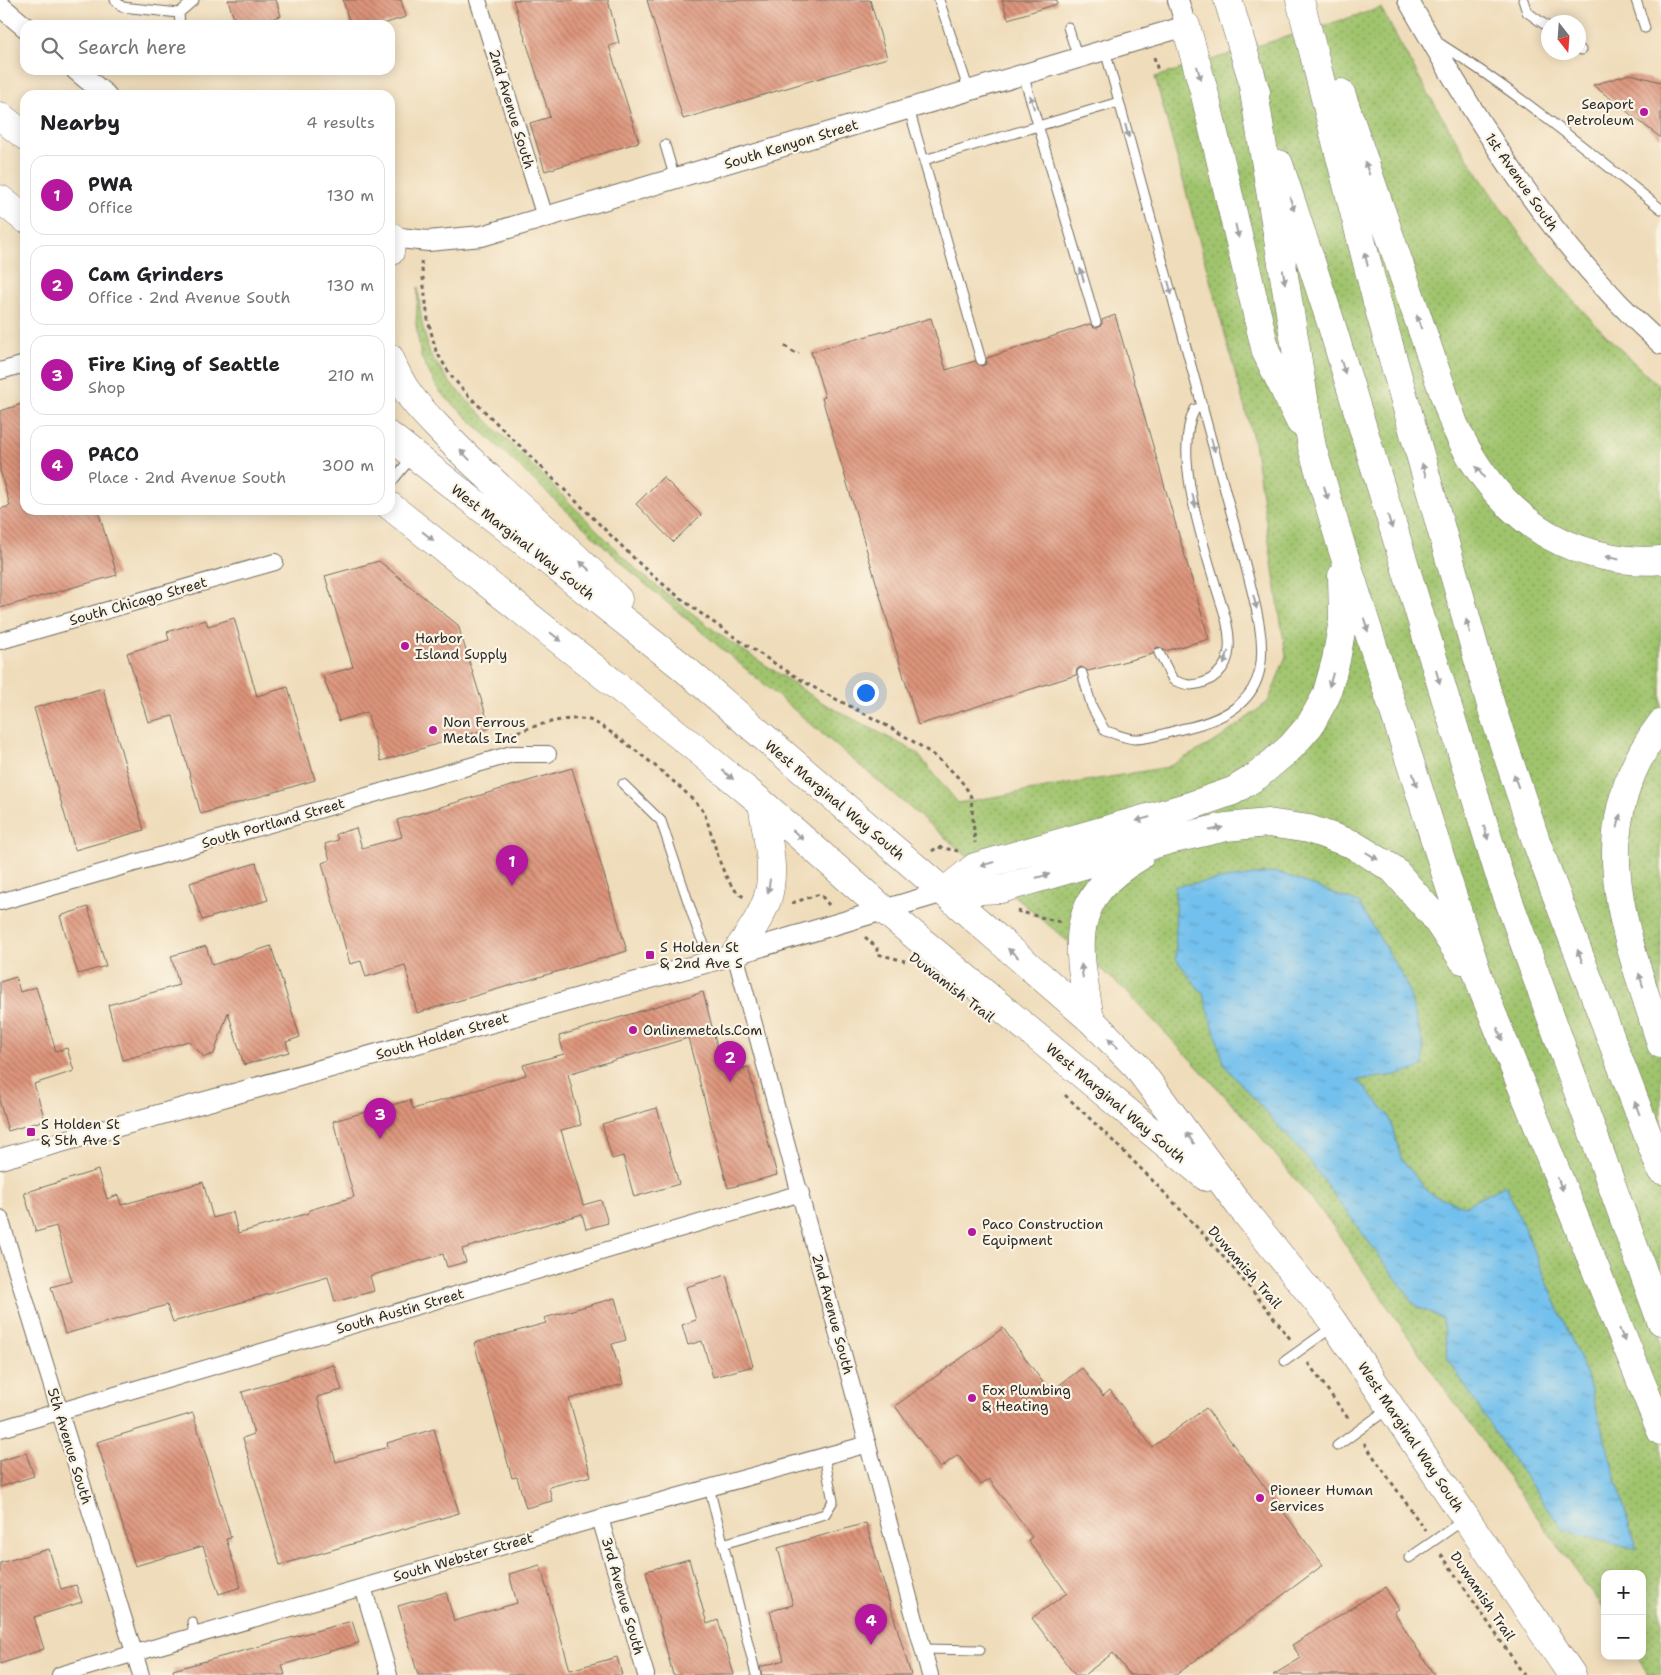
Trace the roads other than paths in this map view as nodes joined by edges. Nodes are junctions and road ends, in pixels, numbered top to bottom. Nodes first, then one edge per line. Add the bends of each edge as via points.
1 (114, 0) edge
2 (194, 0) edge
3 (478, 0) edge
4 (939, 0) edge
5 (1178, 0) edge
6 (1228, 0) edge
7 (1408, 0) edge
8 (1523, 0) edge
9 (1636, 0) edge
10 (0, 6) edge
11 (1304, 12) edge
12 (179, 13) junction
13 (180, 20) edge
14 (1541, 22) edge
15 (20, 23) edge
16 (1186, 26) junction
17 (1068, 27) dead end
18 (1644, 28) dead end
19 (1429, 37) junction
20 (1105, 50) junction
21 (1078, 58) junction
22 (1024, 74) junction
23 (1251, 74) junction
24 (82, 75) edge
25 (100, 90) edge
26 (968, 91) junction
27 (1119, 102) junction
28 (909, 109) junction
29 (0, 116) edge
30 (1039, 126) junction
31 (20, 132) edge
32 (665, 145) dead end
33 (924, 160) junction
34 (675, 179) junction
35 (0, 199) edge
36 (1661, 209) edge
37 (20, 215) edge
38 (545, 217) junction
39 (395, 242) edge
40 (1096, 322) dead end
41 (1661, 344) edge
42 (981, 360) dead end
43 (20, 365) edge
44 (1, 369) edge
45 (395, 369) edge
46 (1202, 407) junction
47 (395, 440) edge
48 (1312, 447) junction
49 (413, 455) junction
50 (395, 478) edge
51 (395, 510) edge
52 (1341, 545) junction
53 (1661, 560) edge
54 (275, 562) dead end
55 (0, 640) edge
56 (1159, 653) dead end
57 (678, 664) junction
58 (1082, 673) dead end
59 (1661, 724) edge
60 (548, 754) dead end
61 (623, 784) dead end
62 (762, 803) junction
63 (1169, 840) junction
64 (944, 892) junction
65 (0, 902) edge
66 (884, 910) junction
67 (724, 957) junction
68 (1482, 988) junction
69 (1090, 1019) junction
70 (1661, 1044) edge
71 (0, 1159) edge
72 (1661, 1170) edge
73 (800, 1193) junction
74 (1240, 1206) junction
75 (0, 1218) edge
76 (1661, 1321) edge
77 (1335, 1325) junction
78 (1285, 1361) dead end
79 (1390, 1407) junction
80 (60, 1411) junction
81 (0, 1429) edge
82 (1661, 1431) edge
83 (868, 1444) junction
84 (1337, 1446) dead end
85 (824, 1456) junction
86 (709, 1488) junction
87 (600, 1518) junction
88 (1466, 1518) junction
89 (724, 1544) junction
90 (1409, 1558) dead end
91 (363, 1587) junction
92 (923, 1649) junction
93 (980, 1650) dead end
94 (134, 1653) junction
95 (60, 1675) edge
96 (141, 1675) edge
97 (389, 1675) edge
98 (646, 1675) edge
99 (756, 1675) edge
100 (930, 1675) edge
101 (1572, 1675) edge

1 - 12 lane via 122,7
2 - 12 lane
3 - 38 street, 2nd Avenue South
4 - 26 lane
5 - 16 street
6 - 23 highway
7 - 19 street, 1st Avenue South
8 - 14 lane via 1527,12
9 - 18 lane
10 - 15 street
53 -> 11 highway via 1619,559 1584,552 1554,539 1529,524 1482,476 1454,424 1321,34
72 -> 11 highway via 1537,844 1492,709 1378,306
12 - 13 lane
16 - 20 street, South Kenyon Street
16 -> 48 highway via 1266,352
17 - 21 lane
19 - 36 lane via 1493,77
19 - 41 street, 1st Avenue South via 1485,130 1562,238 1603,286
20 - 21 street, South Kenyon Street
20 - 27 lane
21 - 22 street, South Kenyon Street
22 - 26 street, South Kenyon Street
30 -> 22 lane
23 -> 48 highway
23 -> 76 highway via 1330,320 1498,871
24 - 25 street
26 - 28 street, South Kenyon Street
27 - 30 lane
27 -> 46 lane
28 - 33 lane
28 - 34 street, South Kenyon Street
29 - 31 highway
30 - 33 lane
40 -> 30 lane
32 - 34 lane
33 - 42 lane
34 - 38 street, South Kenyon Street
35 - 37 highway
38 - 39 street, South Kenyon Street via 482,236
43 - 44 street
57 -> 45 highway via 594,574 472,462 415,403 404,390
46 -> 56 lane via 1195,410 1190,418 1186,467 1209,564 1229,630 1229,651 1224,666 1213,678 1191,685 1173,680
46 -> 58 lane via 1260,620 1263,652 1257,684 1237,708 1197,725 1135,739 1105,730 1092,707
47 - 49 highway, West Marginal Way South
48 -> 52 highway
49 - 50 lane
49 - 57 highway, West Marginal Way South
51 -> 62 highway, West Marginal Way South
52 -> 64 highway via 1343,620 1336,660 1326,696 1310,724 1291,747 1257,776 1233,791 975,867
52 -> 68 highway
54 - 55 street, South Chicago Street
57 - 64 highway, West Marginal Way South
70 -> 59 highway via 1622,918 1616,876 1617,831 1623,798 1637,761
60 - 65 street, South Portland Street via 512,754
61 - 67 lane via 661,821 698,931
62 -> 66 highway, West Marginal Way South
62 -> 67 highway via 770,865 767,899 753,927
64 -> 63 highway via 1001,889
63 -> 68 highway via 1226,827 1268,823 1309,829 1352,844 1393,869 1434,916
69 -> 63 highway via 1080,952 1081,929 1090,904 1100,886 1119,869
64 - 66 street, South Holden Street
69 -> 64 highway, West Marginal Way South
66 - 67 street, South Holden Street
66 - 74 highway, West Marginal Way South
67 - 71 street, South Holden Street
67 - 73 street, 2nd Avenue South
68 -> 82 highway
74 -> 69 highway, West Marginal Way South via 1137,1067
73 - 80 street, South Austin Street
73 - 83 street, 2nd Avenue South
74 - 77 highway, West Marginal Way South
75 - 80 street, 5th Avenue South
77 - 78 lane
77 - 79 highway, West Marginal Way South
79 - 84 lane
79 - 88 highway, West Marginal Way South
80 - 81 street, South Austin Street
80 - 94 street, 5th Avenue South
83 - 85 street, South Webster Street
83 - 92 street, 2nd Avenue South
85 - 86 street, South Webster Street
85 - 89 lane via 833,1501 825,1514
86 - 87 street, South Webster Street
86 - 89 lane
87 - 91 street, South Webster Street
87 - 98 street, 3rd Avenue South
88 - 90 lane
88 - 101 highway, West Marginal Way South
89 - 99 lane
91 - 94 street, South Webster Street via 193,1629
91 - 97 street
92 - 93 lane
92 - 100 street, 2nd Avenue South
94 - 95 street, South Webster Street
94 - 96 street, 5th Avenue South

